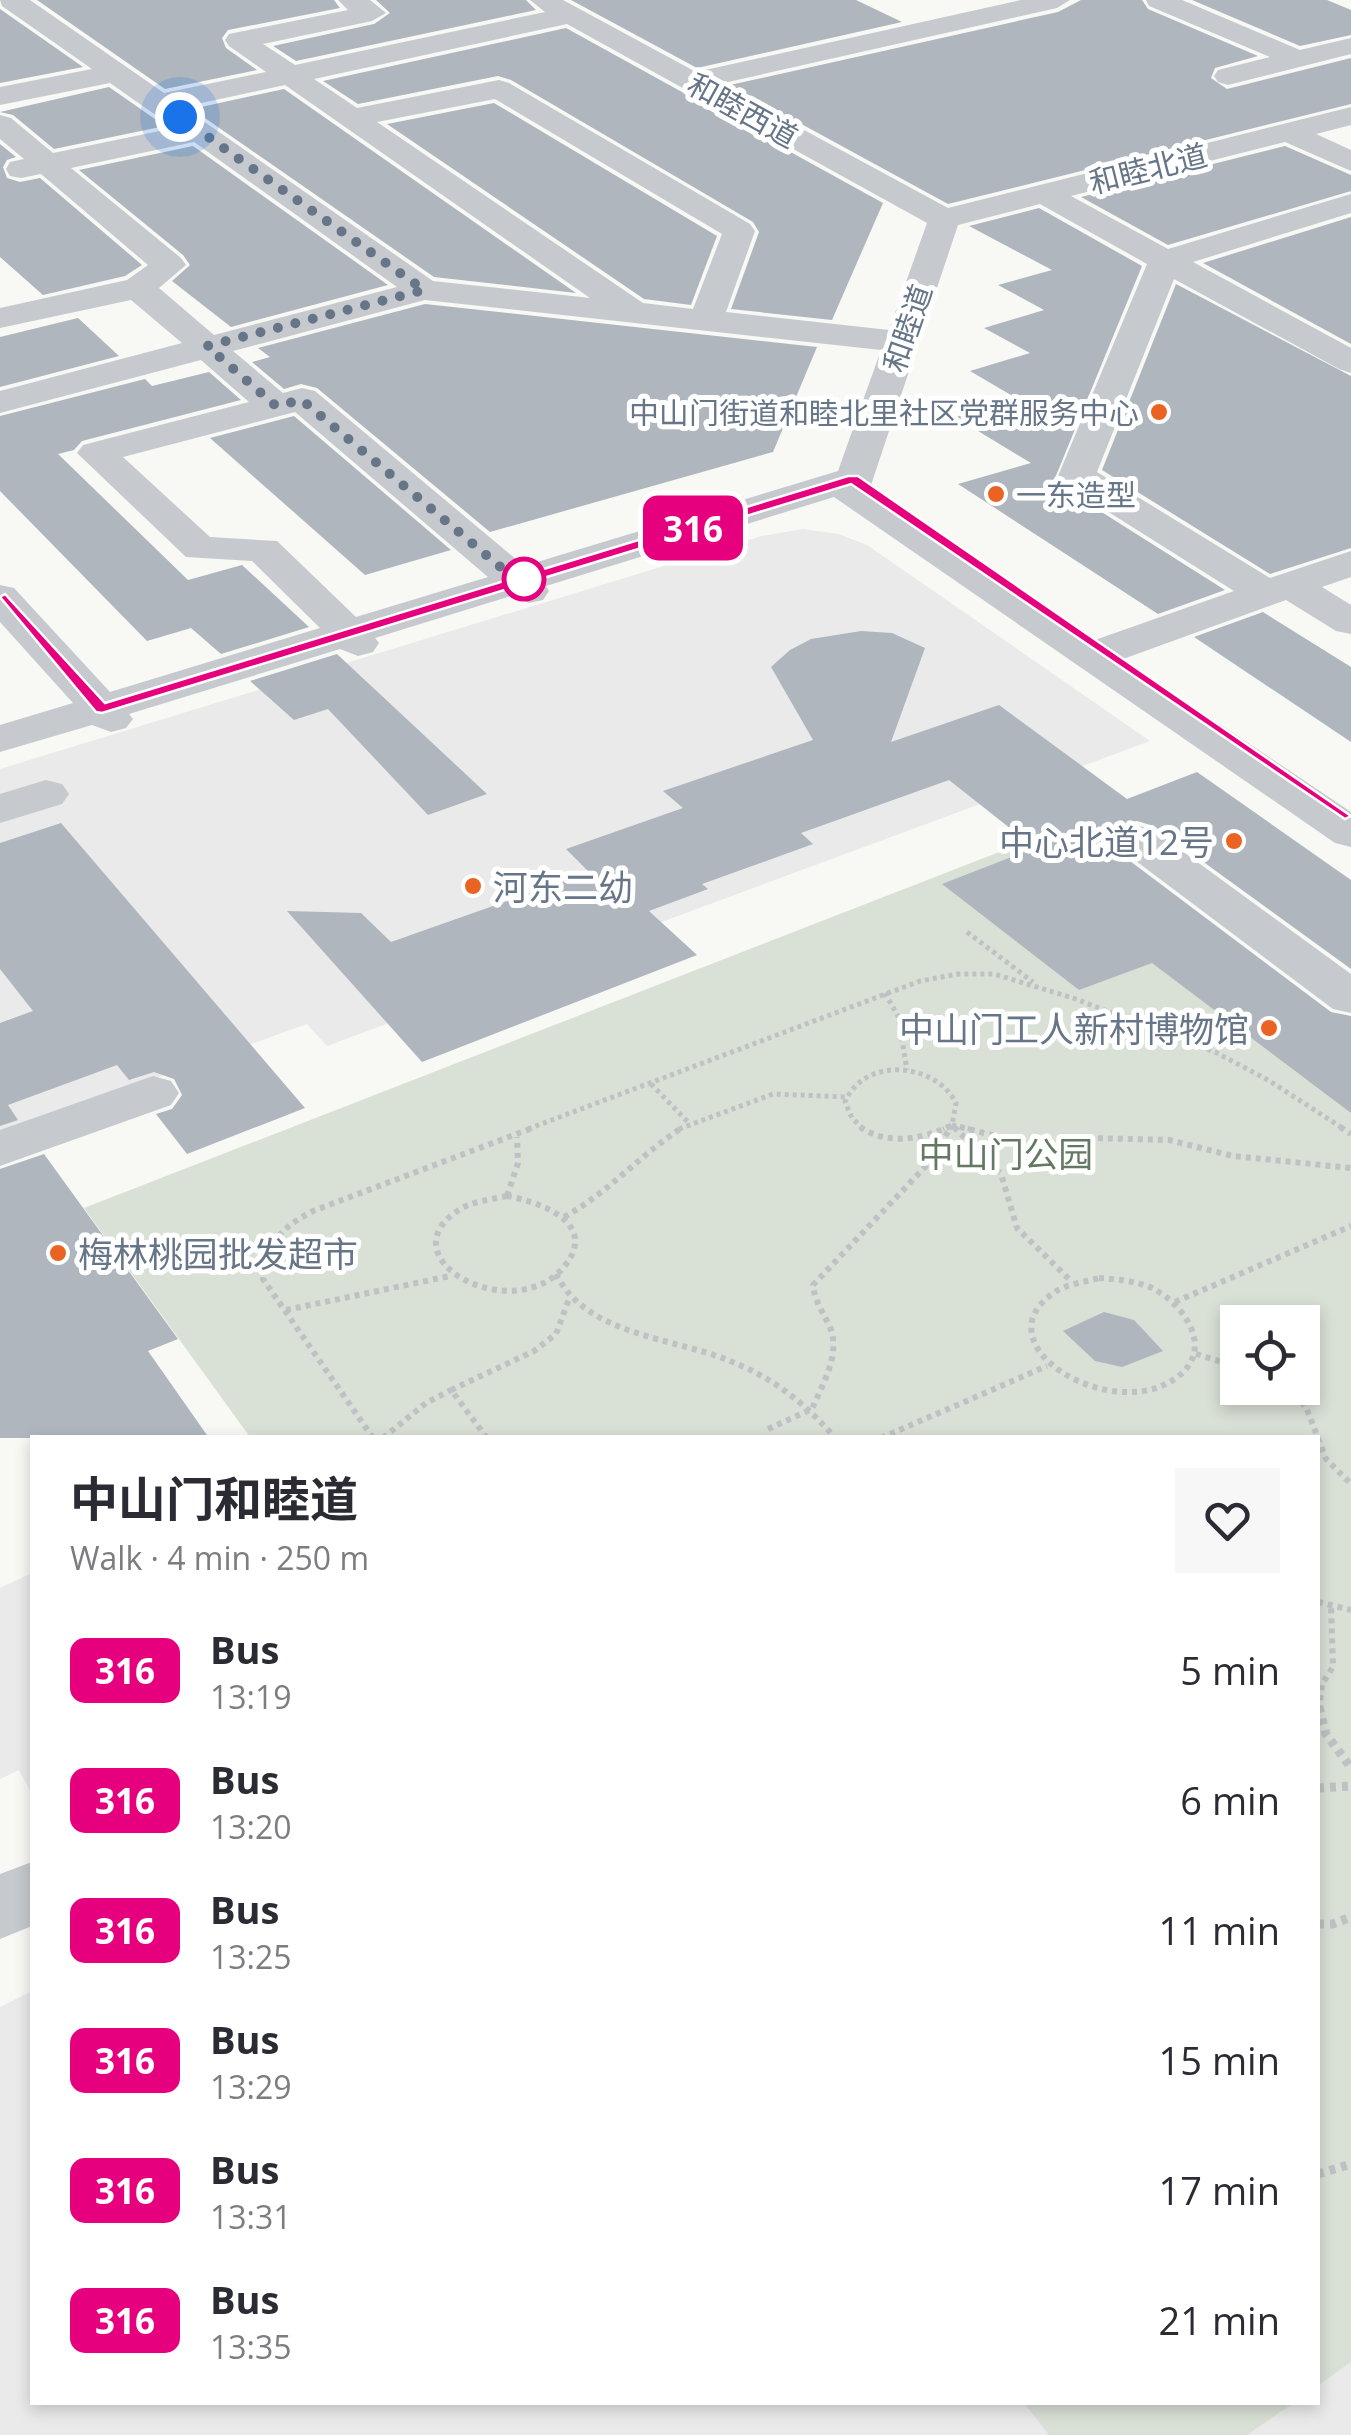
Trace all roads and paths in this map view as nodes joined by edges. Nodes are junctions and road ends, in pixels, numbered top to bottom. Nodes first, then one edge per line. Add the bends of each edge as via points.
1 (12, 0) edge
2 (351, 0) edge
3 (543, 0) edge
4 (1057, 0) edge
5 (1159, 0) edge
6 (1196, 0) edge
7 (570, 15) junction
8 (1324, 52) edge
9 (115, 73) junction
10 (287, 76) junction
11 (1228, 76) dead end
12 (691, 82) junction
13 (0, 96) edge
14 (160, 103) junction
15 (1351, 116) edge
16 (353, 118) junction
17 (0, 124) edge
18 (199, 132) junction
19 (1288, 132) junction
20 (1351, 162) edge
21 (46, 163) junction
22 (0, 174) edge
23 (1044, 194) junction
24 (1351, 203) edge
25 (944, 220) junction
26 (1164, 260) junction
27 (138, 288) junction
28 (424, 290) junction
29 (632, 311) junction
30 (0, 318) edge
31 (706, 319) junction
32 (904, 342) junction
33 (207, 346) junction
34 (1351, 362) edge
35 (0, 402) edge
36 (276, 406) junction
37 (852, 486) junction
38 (1351, 563) edge
39 (523, 586) junction
40 (1275, 588) junction
41 (0, 597) edge
42 (1351, 622) edge
43 (0, 623) edge
44 (352, 638) junction
45 (1100, 652) junction
46 (96, 717) junction
47 (0, 738) edge
48 (0, 753) edge
49 (46, 794) dead end
50 (0, 809) edge
51 (1351, 816) edge
52 (1351, 833) edge
53 (1136, 839) dead end
54 (967, 932) dead end
55 (1038, 986) junction
56 (884, 993) junction
57 (1351, 998) edge
58 (907, 1070) junction
59 (651, 1084) junction
60 (153, 1094) dead end
61 (846, 1097) junction
62 (688, 1122) junction
63 (952, 1125) junction
64 (1351, 1134) edge
65 (516, 1137) junction
66 (0, 1148) edge
67 (1351, 1168) edge
68 (508, 1196) junction
69 (564, 1216) junction
70 (1351, 1226) edge
71 (556, 1274) junction
72 (451, 1276) junction
73 (1072, 1282) junction
74 (570, 1299) junction
75 (1175, 1302) junction
76 (286, 1310) junction
77 (1195, 1354) junction
78 (1220, 1362) edge
79 (1047, 1366) junction
80 (451, 1390) junction
81 (1306, 1405) edge
82 (812, 1409) junction
83 (768, 1429) dead end
84 (371, 1435) edge
85 (387, 1435) edge
86 (484, 1435) edge
87 (834, 1435) edge
88 (888, 1435) edge
89 (1318, 1435) edge
90 (1320, 1447) edge
91 (1351, 1484) edge
92 (1320, 1603) edge
93 (1331, 1606) junction
94 (1351, 1610) edge
95 (1320, 1694) edge
96 (1320, 1712) edge
97 (1351, 1768) edge
98 (1351, 1786) edge
99 (1320, 1788) edge
100 (30, 1893) edge
101 (0, 1908) edge
102 (1351, 1917) edge
103 (1320, 1924) edge
104 (1351, 2164) edge
105 (1320, 2173) edge

1 - 9 street
2 - 10 street via 372,13 239,40
3 - 7 street, 和睦西道
4 - 12 street
5 - 8 street
6 - 8 street
7 - 10 street
7 - 12 street, 和睦西道
8 - 11 street
9 - 13 street
9 - 14 street
10 - 14 street
10 - 16 street
12 - 25 street, 和睦西道
14 - 18 street
15 - 19 street, 和睦北道
16 - 29 street
16 - 31 street via 498,89 739,231
17 - 21 street
18 - 21 street
18 - 28 street
19 - 20 street
19 - 23 street, 和睦北道
21 - 22 street
21 - 27 street via 169,265
23 - 25 street, 和睦北道
23 - 26 street
24 - 26 street
25 - 32 street, 和睦道
26 - 34 street
26 - 40 street via 1077,476
27 - 30 street
27 - 33 street
28 - 29 street
28 - 33 street
29 - 31 street
31 - 32 street
32 - 37 street, 和睦道
33 - 35 street
33 - 36 street
36 - 39 street via 302,400
36 - 44 street via 96,453 200,549 263,549
37 - 39 street
37 - 45 street
38 - 40 street
39 - 44 street
40 - 42 street
40 - 45 street
41 - 46 street
43 - 46 street
44 - 46 street
45 - 51 street
45 - 52 street
46 - 47 street
46 - 48 street
49 - 50 street
53 - 57 street
54 - 55 path
55 - 56 path via 994,974 958,974
55 - 64 path via 1217,1053
56 - 58 path via 898,1016
56 - 59 path
58 - 61 path via 871,1074
58 - 63 path via 946,1085 956,1104
59 - 62 path
59 - 65 path
60 - 66 street
61 - 62 path via 773,1094
61 - 63 path via 856,1125 888,1139 925,1138
62 - 69 path
63 - 67 path via 1024,1143 1169,1140 1233,1156
63 - 73 path via 1001,1174 1016,1228
63 - 82 path via 926,1166 813,1285 815,1307 834,1340
65 - 68 path via 518,1162
65 - 76 path via 278,1228 265,1252 263,1279
68 - 69 path
68 - 72 path via 464,1206 438,1232 438,1263
69 - 71 path via 574,1246
70 - 75 path
71 - 72 path via 516,1290 492,1291
71 - 74 path
72 - 76 path
73 - 75 path via 1126,1280
73 - 79 path via 1053,1290 1031,1317 1029,1334
74 - 80 path via 556,1334 534,1352
74 - 82 path via 642,1333 735,1362
75 - 77 path via 1197,1336
76 - 84 path
77 - 78 path
77 - 79 path via 1170,1384 1147,1392 1092,1390
79 - 88 path
80 - 85 path
80 - 86 path
81 - 89 path
82 - 83 path
82 - 87 path
90 - 91 path via 1333,1471
92 - 93 path
93 - 94 path
93 - 95 path via 1333,1667
96 - 97 path via 1326,1734
98 - 99 path
100 - 101 street
102 - 103 path
104 - 105 path

